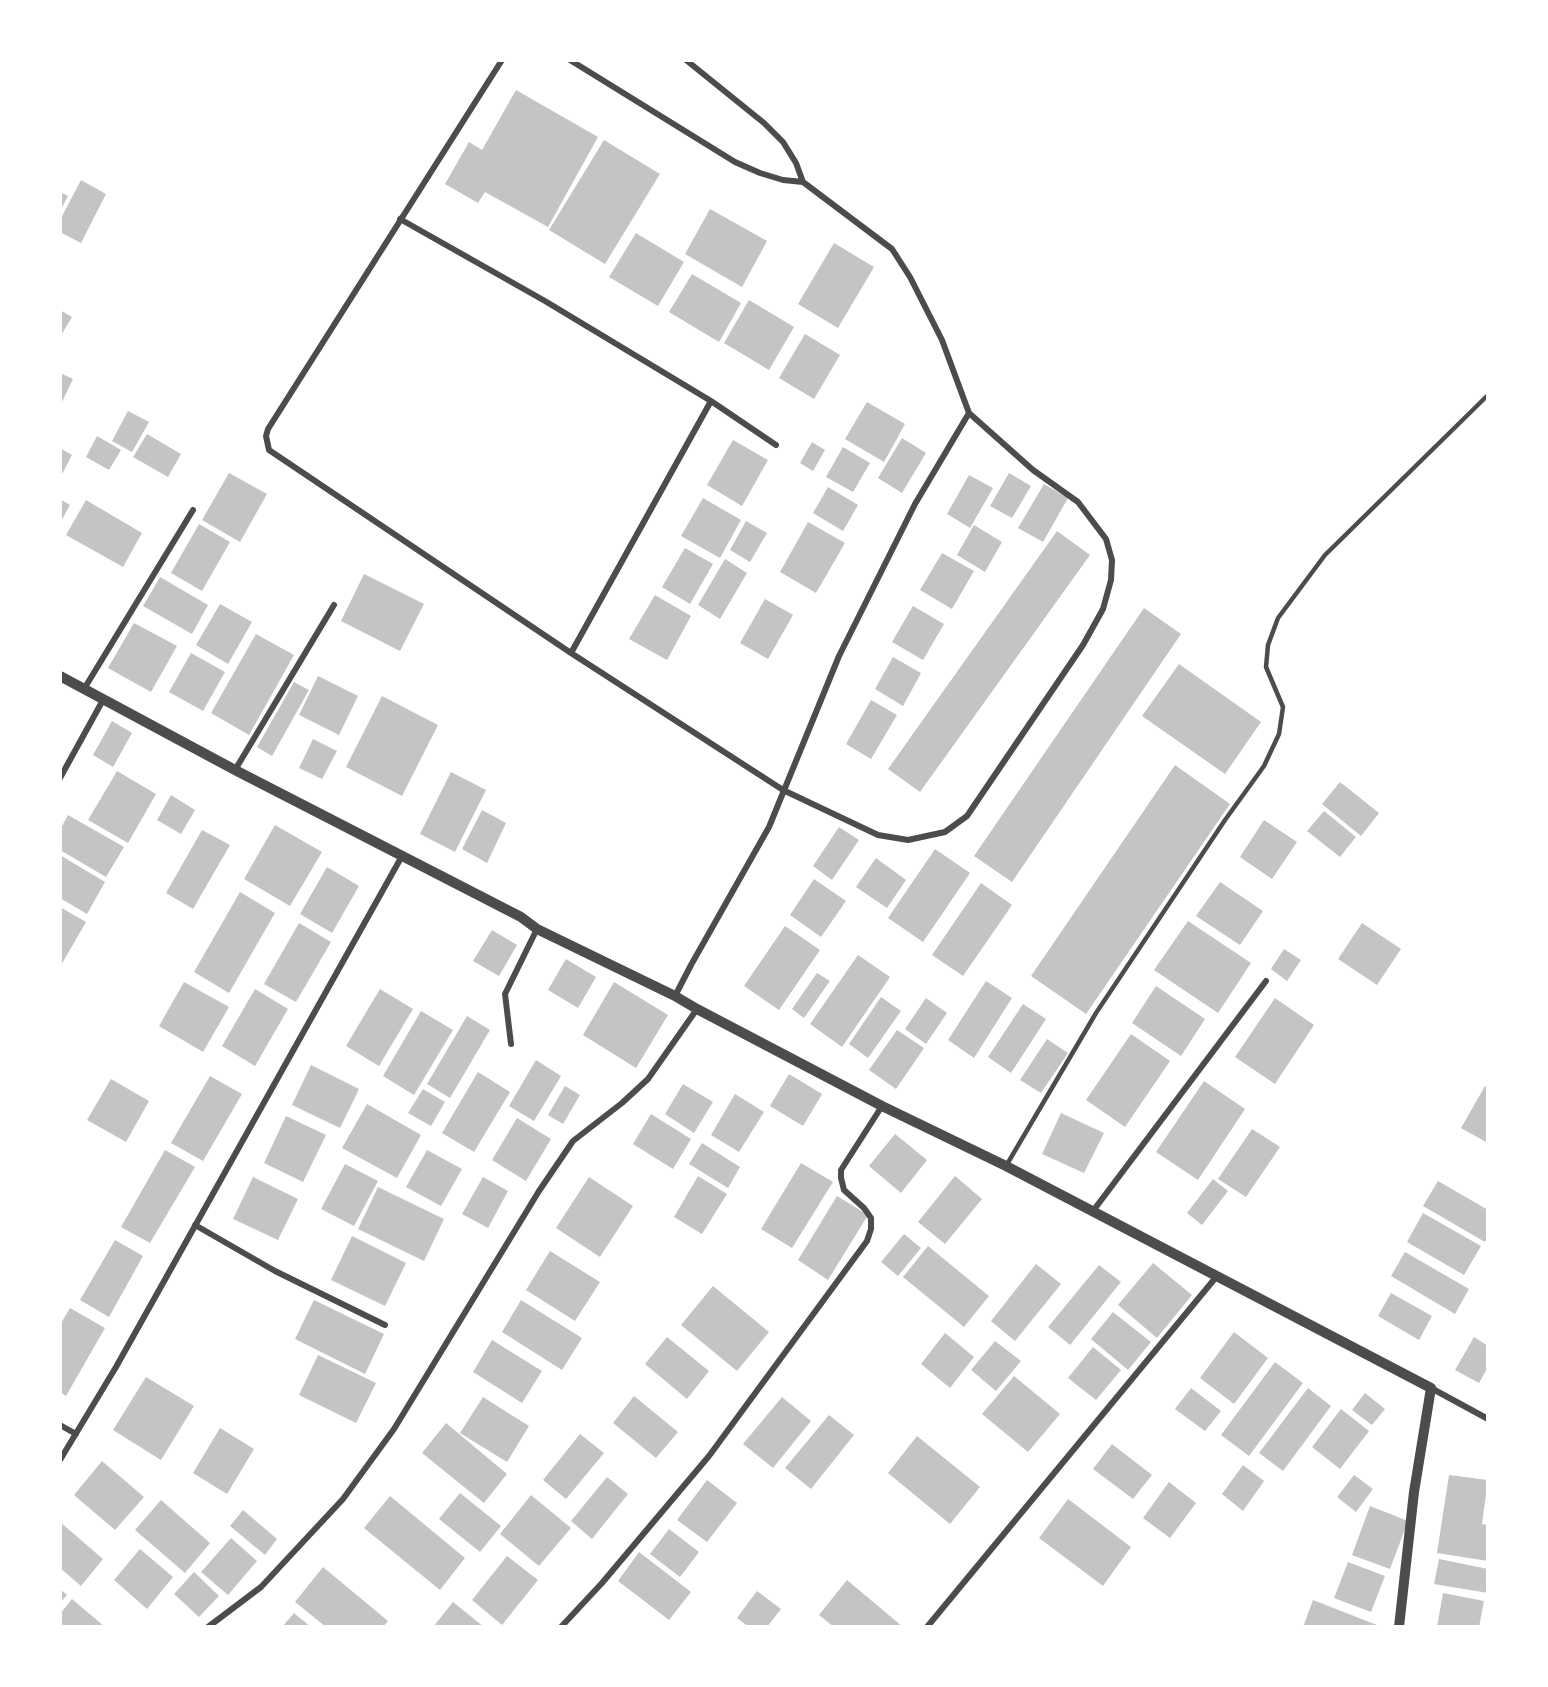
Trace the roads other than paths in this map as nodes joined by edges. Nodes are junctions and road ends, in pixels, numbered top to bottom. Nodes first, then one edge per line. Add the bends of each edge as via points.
1 (502, 60) edge
2 (570, 60) edge
3 (686, 60) edge
4 (803, 182) junction
5 (400, 219) junction
6 (1488, 395) edge
7 (711, 400) junction
8 (969, 413) junction
9 (776, 445) dead end
10 (193, 510) dead end
11 (334, 605) dead end
12 (571, 653) junction
13 (60, 676) edge
14 (84, 689) junction
15 (103, 700) junction
16 (235, 770) junction
17 (60, 778) edge
18 (783, 790) junction
19 (402, 856) junction
20 (537, 929) junction
21 (1266, 981) dead end
22 (675, 996) junction
23 (697, 1009) junction
24 (511, 1044) dead end
25 (882, 1106) junction
26 (1006, 1166) junction
27 (1094, 1211) junction
28 (195, 1226) junction
29 (1218, 1276) junction
30 (385, 1325) dead end
31 (1431, 1388) junction
32 (1488, 1419) edge
33 (60, 1425) edge
34 (76, 1434) junction
35 (60, 1460) edge
36 (208, 1627) edge
37 (561, 1627) edge
38 (927, 1627) edge
39 (1399, 1627) edge

1 - 5 street
2 - 4 street via 735,162 783,180
3 - 4 street via 783,142
4 - 8 street via 892,249 942,340
5 - 7 street
5 - 12 street via 268,429 269,450
6 - 26 lane via 1325,555 1278,618 1268,645 1266,667 1282,707 1279,734 1264,766 1095,1013
7 - 9 street
7 - 12 street
8 - 18 street via 915,504 839,656
8 - 18 street via 1033,470 1078,501 1106,539 1112,560 1103,609 1083,645 967,816 945,832 908,840 878,835
10 - 14 street
11 - 16 street
12 - 18 street
13 - 14 street
14 - 15 street
15 - 16 street
15 - 17 street
16 - 19 street
18 - 22 street via 769,827
19 - 20 street
19 - 28 street
20 - 22 street
20 - 24 street via 505,994
21 - 27 street
22 - 23 street
23 - 25 street
23 - 36 street via 648,1079 573,1141 394,1430 343,1498 261,1587
25 - 26 street
25 - 37 street via 841,1170 844,1190 871,1218 867,1241 709,1456
26 - 27 street
27 - 29 street
28 - 30 street
28 - 34 street
29 - 31 street
29 - 38 street
31 - 32 street
31 - 39 street via 1414,1492
33 - 34 street
34 - 35 street

